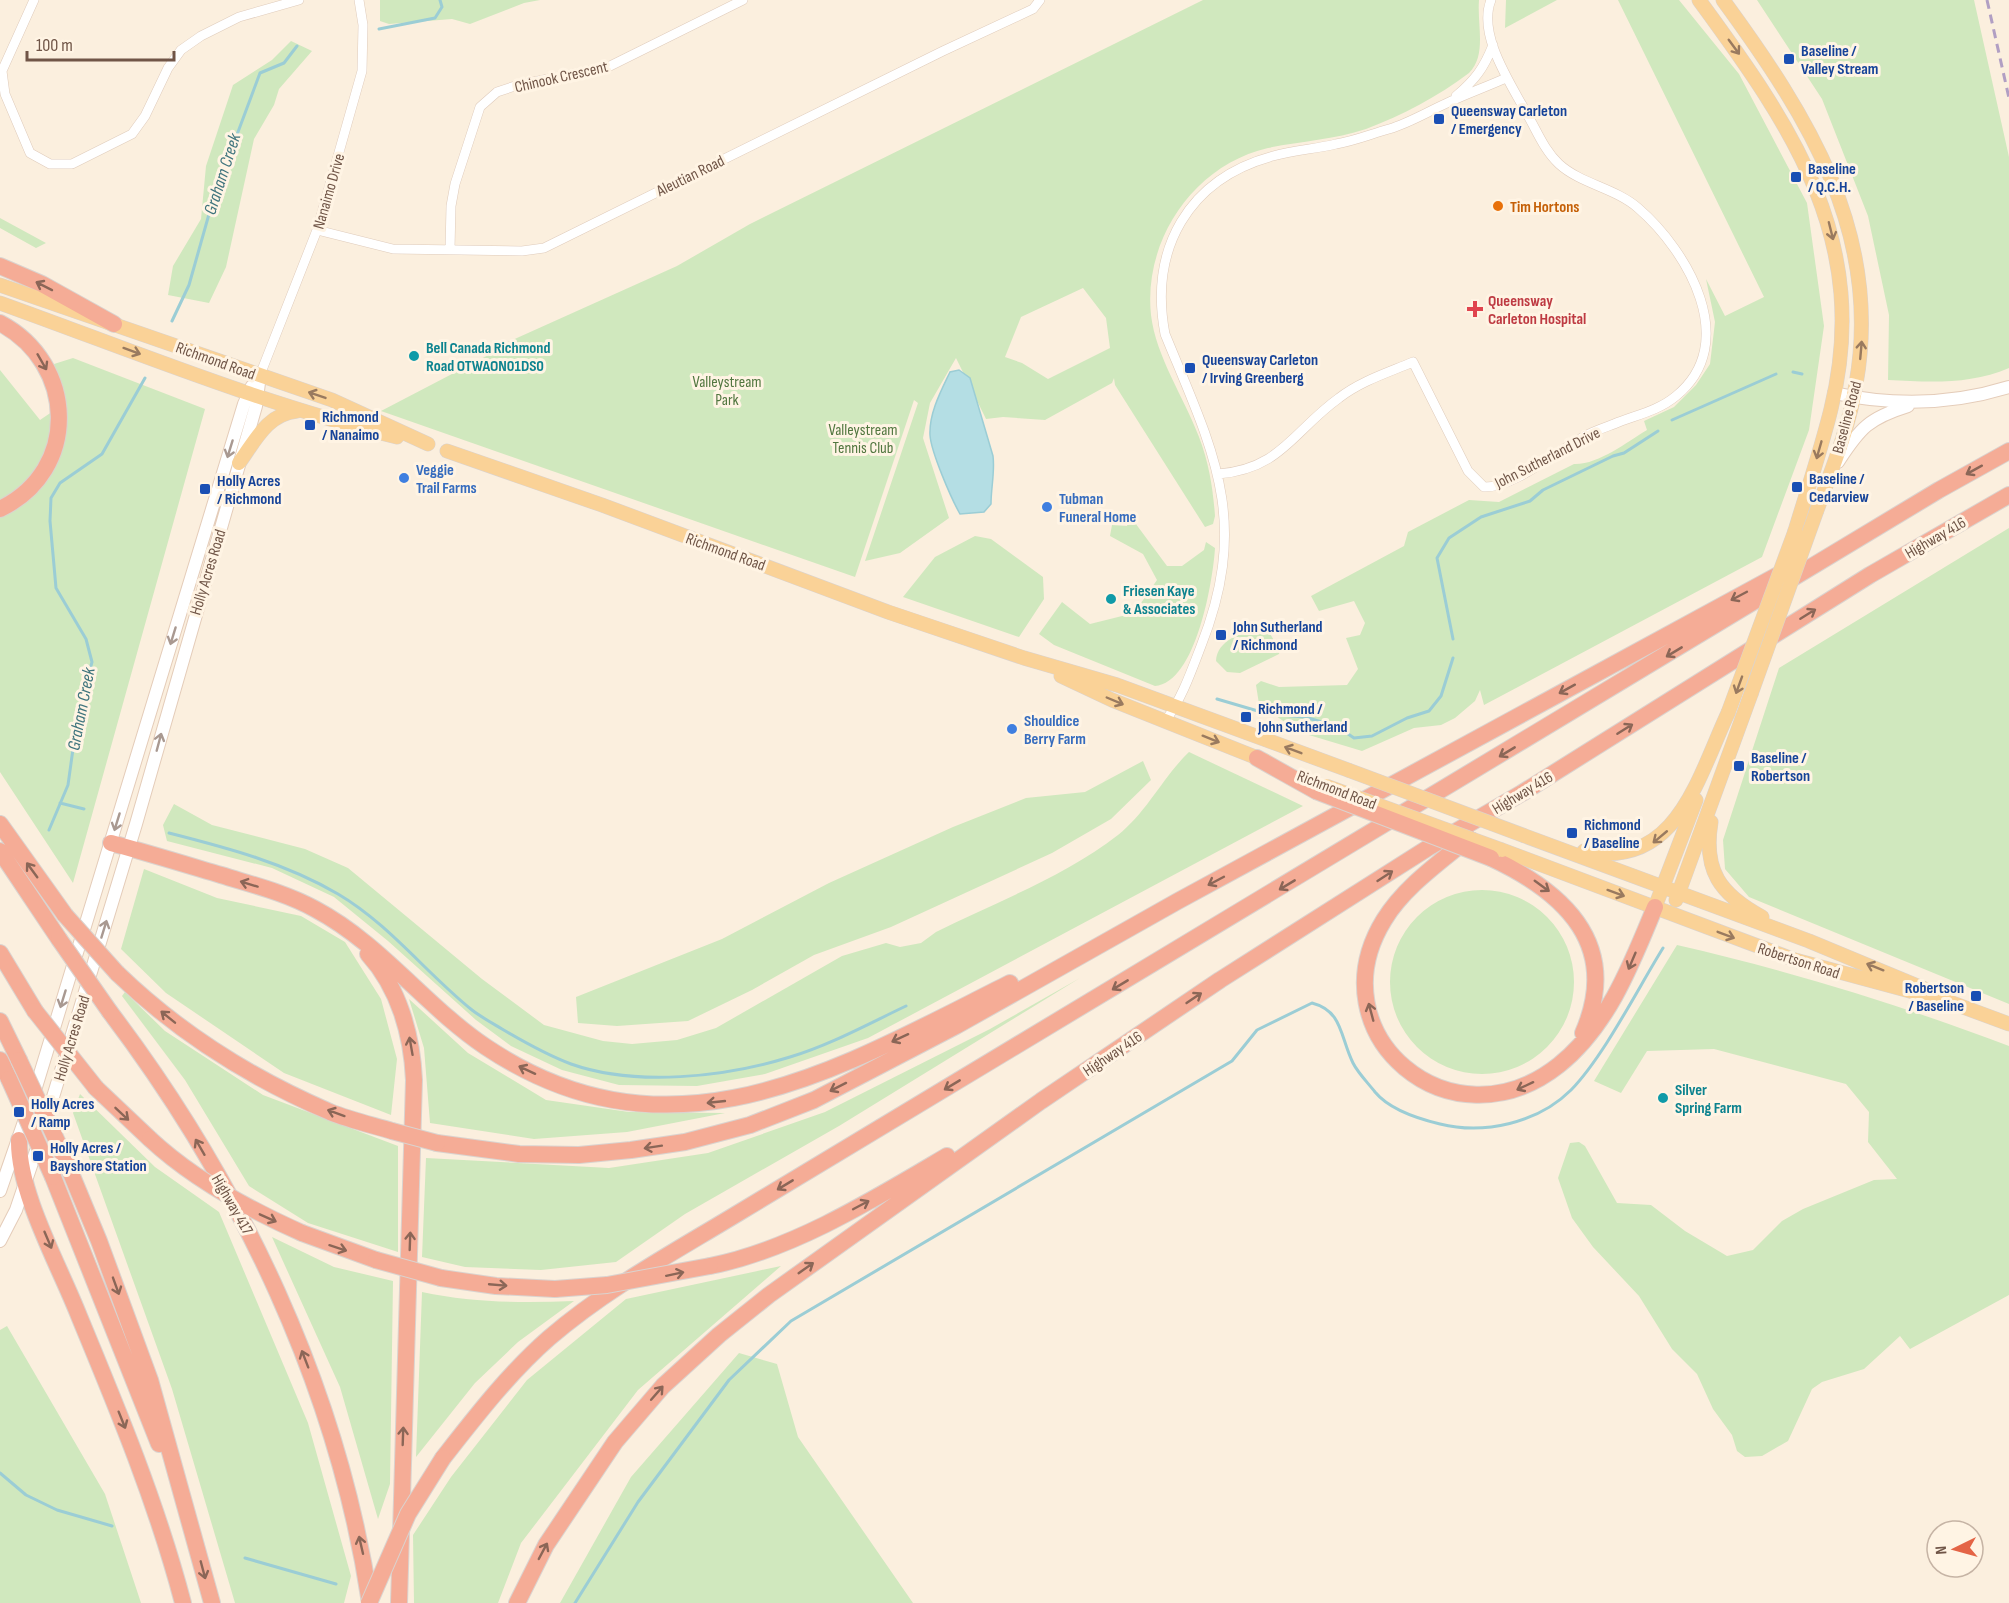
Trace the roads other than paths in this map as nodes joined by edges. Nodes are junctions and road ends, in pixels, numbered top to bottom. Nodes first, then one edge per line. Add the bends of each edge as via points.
1 (34, 0) edge
2 (299, 0) edge
3 (359, 0) edge
4 (743, 0) edge
5 (1040, 0) edge
6 (1491, 0) edge
7 (1699, 0) edge
8 (1723, 0) edge
9 (1493, 45) junction
10 (1506, 78) junction
11 (1447, 103) junction
12 (318, 230) junction
13 (450, 249) junction
14 (0, 266) edge
15 (0, 285) edge
16 (0, 303) edge
17 (0, 322) edge
18 (114, 324) junction
19 (260, 375) junction
20 (2009, 387) edge
21 (1834, 393) junction
22 (253, 395) junction
23 (1854, 398) junction
24 (1917, 403) junction
25 (299, 411) junction
26 (428, 444) junction
27 (447, 451) joint
28 (2009, 451) edge
29 (239, 464) junction
30 (1218, 474) junction
31 (1830, 476) junction
32 (1939, 490) junction
33 (2009, 495) edge
34 (0, 509) edge
35 (1024, 658) junction
36 (1176, 706) junction
37 (1728, 713) junction
38 (1166, 720) junction
39 (1257, 758) joint
40 (1718, 786) junction
41 (1522, 793) junction
42 (0, 824) edge
43 (1542, 842) junction
44 (111, 843) junction
45 (128, 848) junction
46 (0, 851) edge
47 (1497, 854) junction
48 (1663, 887) junction
49 (1679, 894) junction
50 (1178, 901) junction
51 (1655, 907) junction
52 (1672, 913) junction
53 (344, 927) junction
54 (1809, 941) junction
55 (0, 953) edge
56 (1947, 1001) junction
57 (0, 1021) edge
58 (2009, 1024) edge
59 (1573, 1053) junction
60 (0, 1060) edge
61 (1041, 1101) junction
62 (19, 1140) junction
63 (25, 1186) junction
64 (0, 1191) edge
65 (0, 1241) edge
66 (194, 1537) junction
67 (183, 1603) edge
68 (212, 1603) edge
69 (369, 1603) edge
70 (399, 1603) edge
71 (517, 1603) edge

1 - 2 street via 2,71 5,94 30,153 50,164 72,164 132,134 181,50 239,17
3 - 12 street, Nanaimo Drive via 362,71
4 - 13 street, Chinook Crescent via 608,67 496,92 480,107 455,184
5 - 13 street, Aleutian Road via 1034,9 544,248
6 - 9 street, John Sutherland Drive via 1488,23
7 -> 21 main road, Baseline Road via 1782,117 1825,211 1840,287 1840,350
23 -> 8 main road, Baseline Road via 1862,335 1861,301 1841,205 1808,126
9 - 10 street, John Sutherland Drive
9 - 11 street via 1475,80
10 - 11 street
10 - 30 street, John Sutherland Drive via 1556,162 1637,207 1687,265 1707,322 1704,351 1691,382 1654,410 1588,434 1518,476 1484,488 1468,471 1413,362 1367,380 1339,398 1263,464
11 - 30 street via 1392,128 1339,144 1274,156 1236,170 1204,193 1179,224 1163,265 1161,316
12 - 13 street, Aleutian Road via 393,249
12 - 19 street, Nanaimo Drive
18 -> 14 highway via 42,284
15 - 18 main road, Richmond Road
16 -> 22 main road, Richmond Road
17 -> 34 highway via 44,361 59,403 60,425 46,468 28,491
18 - 19 main road, Richmond Road
19 - 22 main road, Holly Acres Road
26 -> 19 main road, Richmond Road via 332,400
20 - 24 main road via 1975,396
21 - 23 main road
21 -> 37 main road, Baseline Road, bridge via 1795,531
22 - 25 main road, Richmond Road
22 - 29 main road, Holly Acres Road
22 -> 44 main road, Holly Acres Road
23 - 24 main road
23 - 31 main road, Baseline Road
24 - 31 main road via 1881,414 1867,423
25 - 26 main road, Richmond Road
25 - 29 main road via 273,419
26 - 27 main road, Richmond Road
27 - 35 main road, Richmond Road
28 -> 32 highway
45 -> 29 main road, Holly Acres Road
30 - 36 street via 1226,522 1218,594
31 - 40 main road, Baseline Road, bridge
32 -> 50 highway via 1847,535 1380,794
32 -> 69 highway, bridge via 597,1301 511,1374 443,1458 408,1514
41 -> 33 highway, Highway 416 via 1870,575
35 - 36 main road, Richmond Road
35 -> 38 main road, Richmond Road via 1112,700
36 - 38 street
43 -> 36 main road, Richmond Road, bridge
37 -> 43 main road via 1679,814 1652,844 1611,855
37 - 48 main road, Baseline Road
38 -> 39 main road, Richmond Road
39 - 47 highway, bridge via 1321,788
40 - 49 main road, Baseline Road
40 - 54 main road via 1708,849 1720,884 1737,902
59 -> 41 highway via 1551,1071 1514,1091 1488,1096 1449,1092 1421,1080 1399,1062 1376,1030 1369,1005 1367,967 1384,920 1415,885
61 -> 41 highway, Highway 416 via 1230,974
50 -> 42 highway, bridge via 909,1051 814,1100 750,1125 685,1142 579,1155 519,1154 437,1143 332,1113 196,1040 117,973 65,915
43 - 48 main road, Richmond Road
44 - 45 highway
44 -> 62 main road, Holly Acres Road
53 -> 45 highway via 291,898
63 -> 45 main road, Holly Acres Road
69 -> 46 highway, Highway 417, bridge via 362,1551 319,1395 253,1239 168,1092
47 -> 51 main road
47 -> 59 highway via 1561,900 1585,934 1594,960 1594,997 1588,1022
48 - 49 main road, Robertson Road
48 - 51 main road, Baseline Road
49 - 52 main road, Baseline Road
49 - 54 main road, Robertson Road
50 -> 53 highway via 831,1070 761,1094 691,1104 630,1101 593,1094 522,1068 471,1036
51 - 52 main road, Robertson Road
51 -> 59 highway via 1621,986
52 -> 56 main road, Robertson Road via 1795,960
70 -> 53 highway via 413,1062 402,1013 389,985
56 -> 54 main road, Robertson Road via 1918,985
55 -> 61 highway, bridge via 35,1011 96,1088 150,1139 201,1178 260,1215 302,1233 441,1278 496,1286 555,1289 607,1285 710,1266 774,1246 829,1222
56 - 58 main road, Robertson Road
57 -> 66 highway, bridge via 99,1240 150,1380
60 - 66 highway, bridge via 112,1322
71 -> 61 highway via 546,1545 579,1493 615,1442 663,1386 769,1294
62 - 63 highway
62 - 64 main road, Holly Acres Road
63 - 65 main road, Holly Acres Road
63 -> 67 highway via 138,1463
66 -> 68 highway

